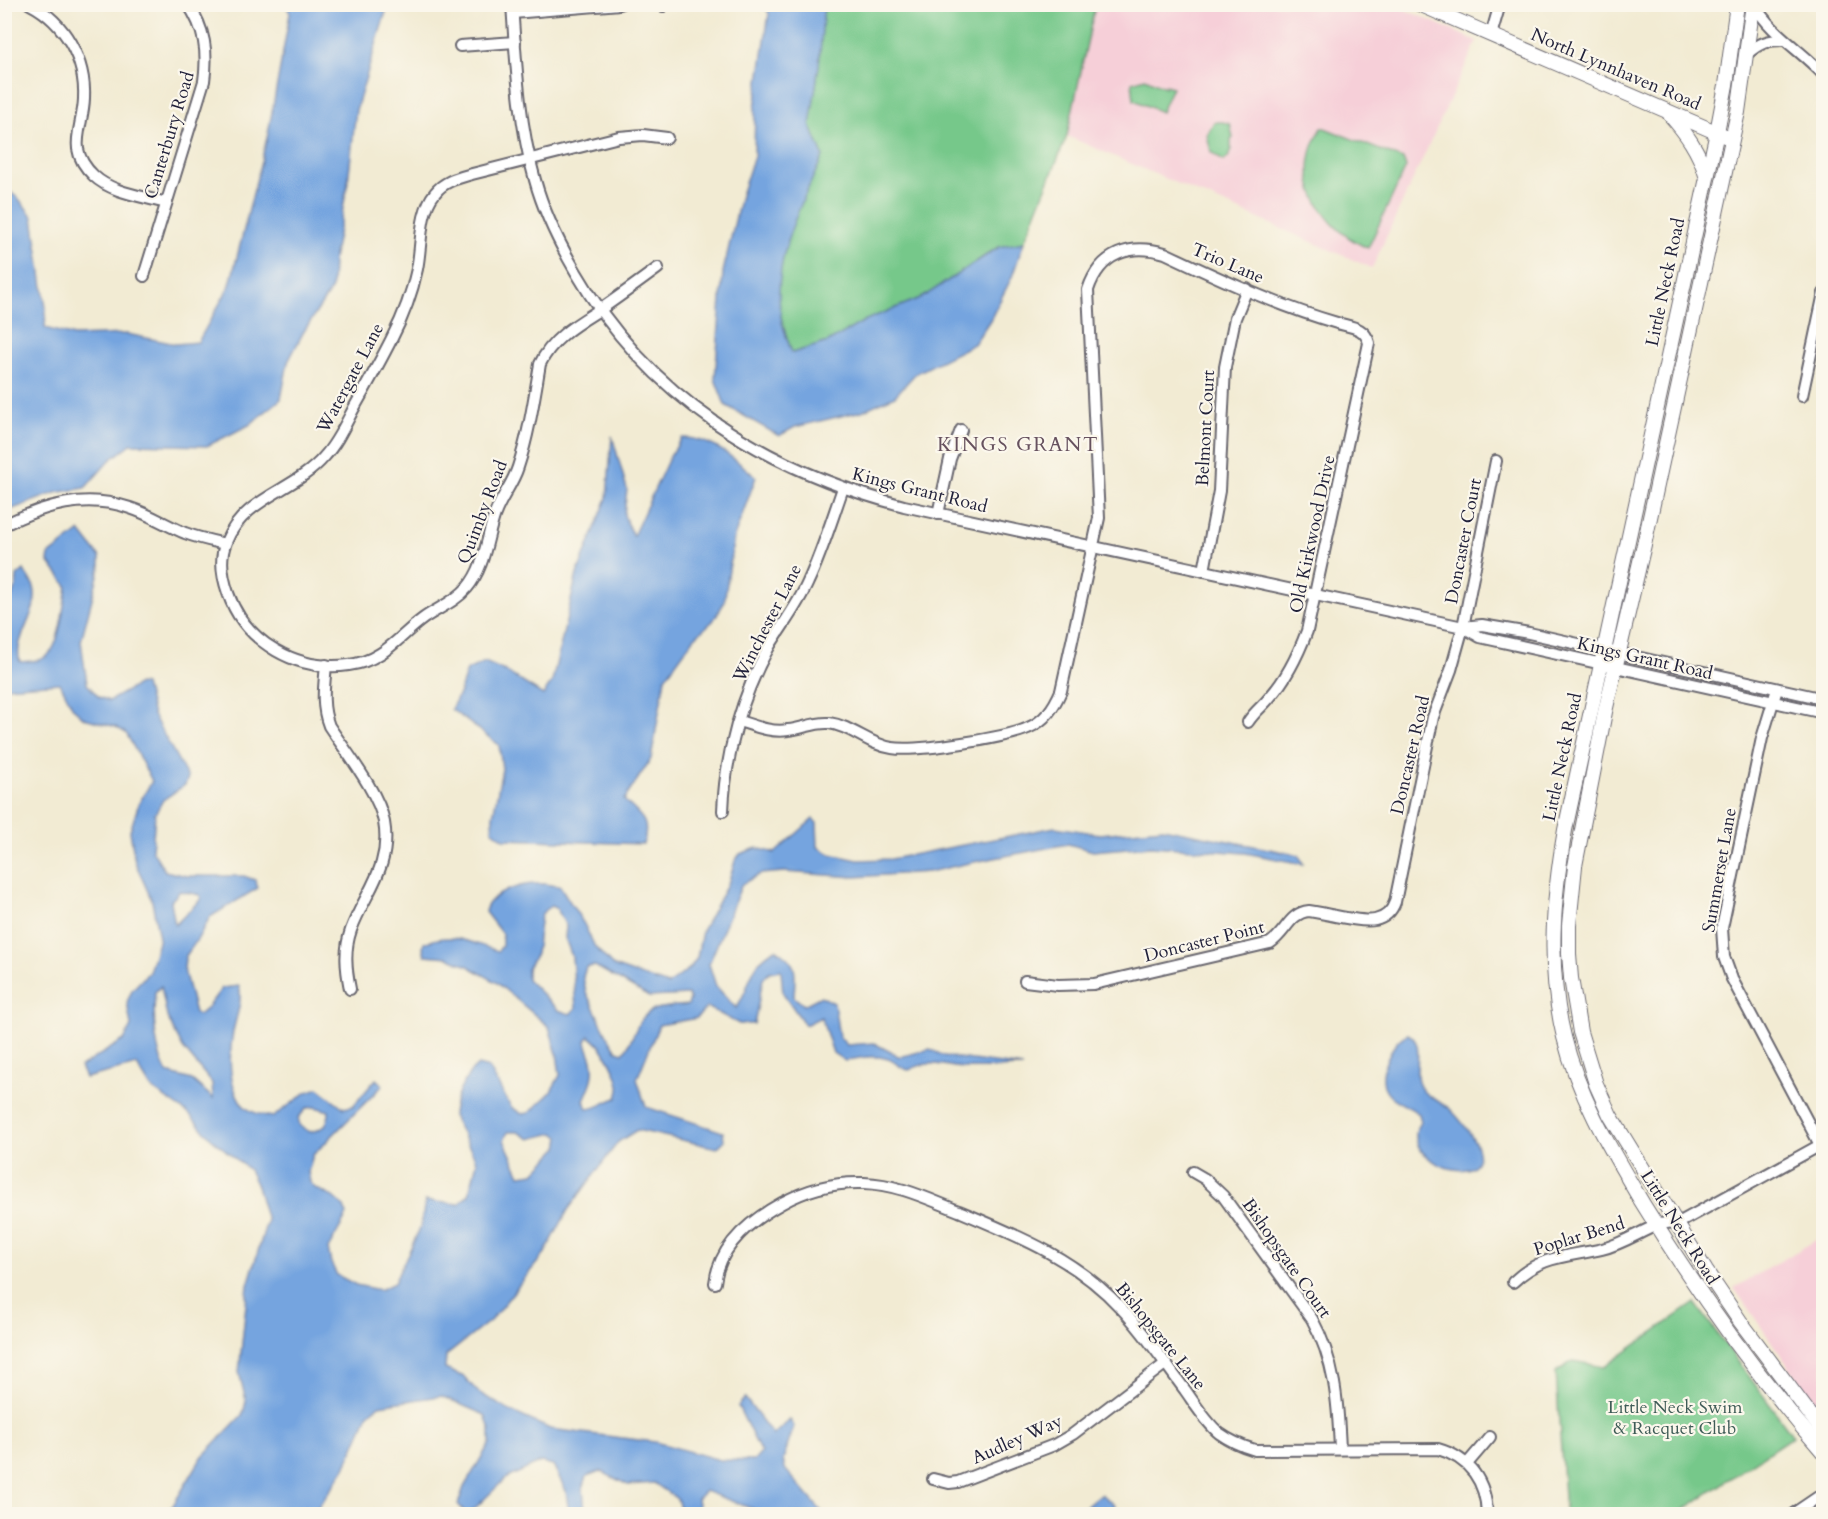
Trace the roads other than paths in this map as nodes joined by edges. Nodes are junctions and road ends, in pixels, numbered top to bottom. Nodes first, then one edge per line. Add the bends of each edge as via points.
1 (30, 4) edge
2 (188, 4) edge
3 (620, 4) edge
4 (1419, 4) edge
5 (1500, 4) edge
6 (1737, 4) edge
7 (1753, 4) edge
8 (513, 9) edge
9 (1491, 35) junction
10 (1783, 40) junction
11 (515, 42) junction
12 (460, 46) dead end
13 (1747, 54) junction
14 (1824, 75) edge
15 (1667, 111) junction
16 (1717, 132) junction
17 (667, 138) dead end
18 (1732, 139) junction
19 (530, 159) junction
20 (1707, 178) junction
21 (166, 203) junction
22 (658, 268) dead end
23 (144, 276) dead end
24 (1247, 289) junction
25 (1824, 292) edge
26 (599, 310) junction
27 (1368, 337) joint
28 (1802, 396) dead end
29 (961, 430) dead end
30 (1496, 461) dead end
31 (843, 488) junction
32 (938, 514) junction
33 (4, 525) edge
34 (225, 544) junction
35 (1093, 547) junction
36 (1204, 571) junction
37 (1315, 594) junction
38 (1463, 627) junction
39 (1604, 651) junction
40 (1618, 661) junction
41 (326, 665) junction
42 (1601, 665) junction
43 (1777, 689) junction
44 (1824, 699) edge
45 (1773, 703) junction
46 (1824, 713) edge
47 (739, 721) junction
48 (1248, 722) dead end
49 (723, 811) dead end
50 (1404, 856) joint
51 (1025, 981) dead end
52 (350, 989) dead end
53 (1822, 1144) edge
54 (1193, 1172) dead end
55 (1676, 1223) junction
56 (1657, 1226) junction
57 (1513, 1282) dead end
58 (715, 1283) dead end
59 (1166, 1364) junction
60 (1807, 1410) junction
61 (1794, 1419) junction
62 (1824, 1433) edge
63 (1490, 1437) dead end
64 (1340, 1449) junction
65 (1824, 1453) edge
66 (1467, 1464) junction
67 (933, 1479) dead end
68 (1824, 1493) edge
69 (1487, 1515) edge
70 (1793, 1515) edge

1 - 21 street via 59,26 81,67 84,98 77,146 85,166 104,183
2 - 21 street, Canterbury Road via 204,36 207,65
3 - 8 street
4 - 9 street, North Lynnhaven Road
5 - 9 street
6 - 16 street, Little Neck Road
7 - 10 street
7 - 13 street, Little Neck Road
8 - 11 street, Kings Grant Road
9 - 15 street, North Lynnhaven Road
10 - 13 street via 1767,40
10 - 14 street
11 - 12 street
11 - 19 street, Kings Grant Road
13 - 18 street, Little Neck Road
15 - 16 street, North Lynnhaven Road
15 - 20 street via 1695,148
16 - 18 street, North Lynnhaven Road
16 - 20 street, Little Neck Road
17 - 19 street, Watergate Lane via 628,136
18 - 40 street, Little Neck Road
19 - 26 street, Kings Grant Road via 549,221
19 - 34 street, Watergate Lane via 450,181 435,192 427,208 417,269 403,314 334,445 312,470 269,495 243,516
20 - 39 street, Little Neck Road
21 - 23 street, Canterbury Road
22 - 26 street, Quimby Road
24 - 27 street, Trio Lane via 1315,317 1360,329
24 - 35 street, Trio Lane via 1165,253 1142,249 1119,253 1095,273 1088,290 1100,506
24 - 36 street, Belmont Court via 1234,318 1225,367 1219,491
25 - 28 street
26 - 31 street, Kings Grant Road via 655,375 703,415 732,435
26 - 41 street, Quimby Road via 551,345 540,364 517,470 493,519 480,566 466,588 378,655 352,665
27 - 37 street, Old Kirkwood Drive
29 - 32 street
30 - 38 street, Doncaster Court
31 - 32 street, Kings Grant Road
31 - 47 street, Winchester Lane via 808,581 770,646
32 - 35 street, Kings Grant Road
33 - 34 street via 49,506 95,501 130,508 185,533
34 - 41 street, Quimby Road via 223,580 246,627 281,654
35 - 36 street, Kings Grant Road
35 - 47 street via 1061,691 1048,714 1029,728 903,749 871,742 852,730 828,723 786,731
36 - 37 street, Kings Grant Road
37 - 38 street, Kings Grant Road
37 - 48 street, Old Kirkwood Drive via 1307,631 1292,666
38 - 39 street, Kings Grant Road via 1482,625
38 - 42 street, Kings Grant Road via 1480,637
38 - 50 street, Doncaster Road via 1433,717
39 - 40 street, Kings Grant Road
39 - 42 street, Little Neck Road
40 - 42 street, Kings Grant Road
40 - 43 street, Kings Grant Road
40 - 45 street, Kings Grant Road
40 - 55 street, Little Neck Road via 1575,866 1569,925 1571,978 1580,1032 1596,1084 1624,1140
41 - 52 street via 323,696 329,726 374,797 386,834 382,868 347,946
42 - 56 street, Little Neck Road via 1559,865 1553,921 1555,991 1563,1037 1579,1087 1605,1140
43 - 44 street, Kings Grant Road
43 - 45 street, Summerset Lane
45 - 46 street, Kings Grant Road
45 - 53 street, Summerset Lane via 1730,885 1722,943 1732,979
47 - 49 street, Winchester Lane via 724,784
50 - 51 street, Doncaster Point via 1395,902 1381,918 1367,920 1302,912 1270,944 1094,984
53 - 55 street, Poplar Bend
54 - 64 street, Bishopsgate Court via 1223,1196 1312,1319 1334,1375
55 - 56 street, Poplar Bend
55 - 60 street, Little Neck Road via 1740,1321
56 - 57 street, Poplar Bend via 1622,1243 1542,1262
56 - 61 street, Little Neck Road via 1718,1319
58 - 59 street, Bishopsgate Lane via 716,1270 726,1251 771,1209 822,1187 878,1184 910,1191 1024,1238 1070,1264 1122,1309
59 - 64 street, Bishopsgate Lane via 1207,1421 1230,1441 1255,1450
59 - 67 street, Audley Way via 1054,1445 958,1482
60 - 61 street
60 - 62 street, Little Neck Road
61 - 65 street, Little Neck Road
63 - 66 street
64 - 66 street, Bishopsgate Lane via 1438,1449
66 - 69 street, Bishopsgate Lane via 1484,1490
68 - 70 street

